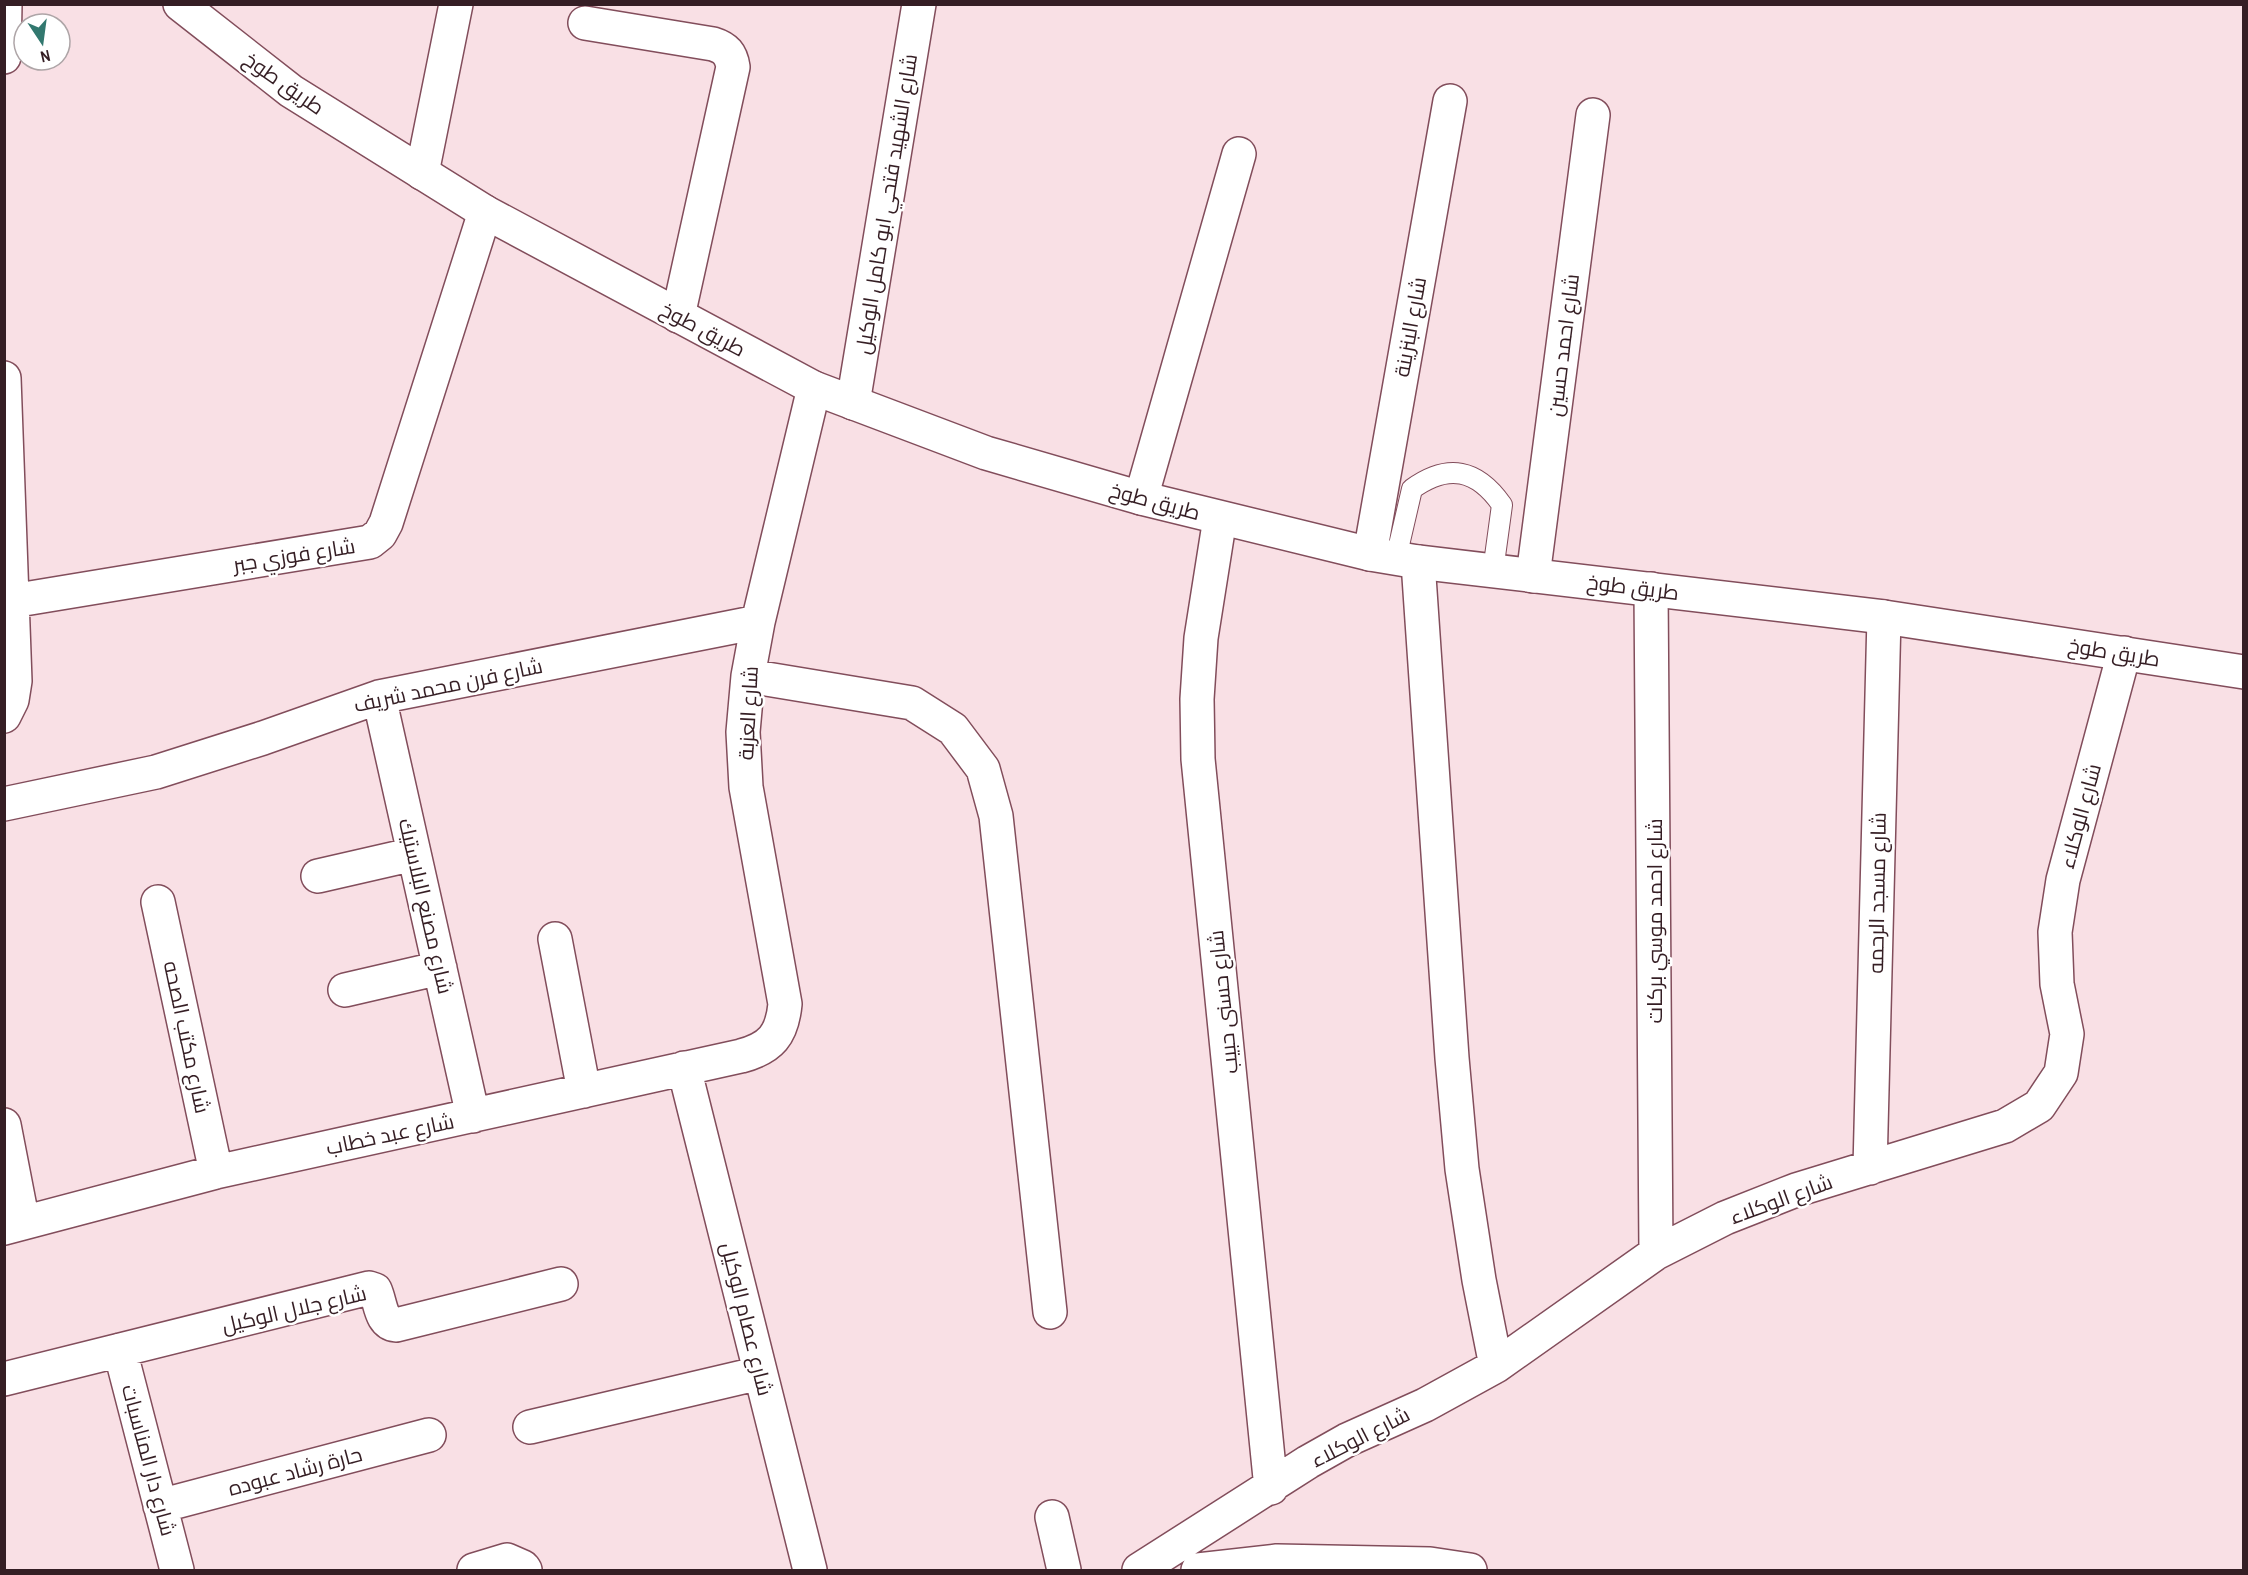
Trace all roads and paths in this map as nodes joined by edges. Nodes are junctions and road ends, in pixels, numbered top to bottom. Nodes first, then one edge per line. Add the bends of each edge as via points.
1 (5, 4) edge
2 (180, 4) edge
3 (456, 4) edge
4 (919, 4) edge
5 (585, 23) dead end
6 (4, 57) edge
7 (1450, 100) dead end
8 (1593, 115) dead end
9 (1239, 154) dead end
10 (422, 173) junction
11 (485, 212) junction
12 (678, 316) junction
13 (4, 378) edge
14 (814, 388) junction
15 (853, 403) junction
16 (1141, 498) junction
17 (1221, 518) junction
18 (7, 538) edge
19 (1394, 558) junction
20 (1493, 571) junction
21 (1533, 576) junction
22 (1652, 589) junction
23 (12, 602) junction
24 (1884, 617) junction
25 (758, 622) junction
26 (2124, 653) junction
27 (2244, 672) edge
28 (748, 676) junction
29 (379, 697) junction
30 (4, 716) edge
31 (4, 804) edge
32 (414, 854) junction
33 (318, 876) dead end
34 (158, 903) dead end
35 (555, 939) dead end
36 (440, 968) junction
37 (345, 990) dead end
38 (774, 1039) joint
39 (684, 1068) junction
40 (584, 1091) junction
41 (473, 1116) junction
42 (4, 1125) edge
43 (1870, 1168) junction
44 (216, 1172) junction
45 (14, 1226) edge
46 (1656, 1253) junction
47 (561, 1284) dead end
48 (1050, 1312) dead end
49 (120, 1350) junction
50 (1496, 1366) junction
51 (760, 1373) junction
52 (4, 1379) edge
53 (530, 1427) dead end
54 (429, 1436) dead end
55 (1271, 1488) junction
56 (160, 1506) junction
57 (1052, 1517) dead end
58 (177, 1570) edge
59 (474, 1570) edge
60 (525, 1570) edge
61 (810, 1570) edge
62 (1064, 1570) edge
63 (1139, 1570) edge
64 (1198, 1570) edge
65 (1470, 1570) edge

1 - 6 street
2 - 10 street, طريق طوخ via 291,91
3 - 10 street
4 - 15 street, شارع الشهيد فتحي ابو كامل الوكيل
5 - 12 street via 714,44 732,59
7 - 19 street, شارع البنزينة
8 - 21 street, شارع احمد حسين
9 - 16 street
10 - 11 street, طريق طوخ
11 - 12 street, طريق طوخ
11 - 23 street, شارع فوزي جبر via 380,534 370,542
12 - 14 street, طريق طوخ
13 - 18 street
14 - 15 street, طريق طوخ
14 - 25 street, شارع العزبة
15 - 16 street, طريق طوخ via 986,453
16 - 17 street, طريق طوخ
17 - 19 street, طريق طوخ
17 - 55 street, شارع حسنى حبيب via 1202,638 1198,759
18 - 23 street
19 - 20 street, طريق طوخ
19 - 20 lane via 1412,489 1441,473 1457,473 1476,478 1491,489 1502,505
19 - 50 street, شارع البنزينة via 1462,1169
20 - 21 street, طريق طوخ
21 - 22 street, طريق طوخ
22 - 24 street, طريق طوخ
22 - 46 street, شارع احمد موسي بركات
23 - 30 street via 15,681
24 - 26 street, طريق طوخ
24 - 43 street, شارع مسجد الرحمه
25 - 28 street, شارع العزبة
25 - 29 street, شارع فرن محمد شريف
26 - 27 street, طريق طوخ
26 - 43 street, شارع الوكلاء via 2062,879 2055,932 2057,984 2067,1034 2061,1073 2039,1106 2006,1126
28 - 38 street, شارع العزبة via 743,732 746,787 785,1004 783,1023
28 - 48 street via 912,703 953,729 983,769 996,816
29 - 31 street, شارع فرن محمد شريف via 156,772
29 - 32 street, شارع مصنع البلاستيك
32 - 33 street
32 - 36 street, شارع مصنع البلاستيك
34 - 44 street, شارع مكتب الصحه
35 - 40 street
36 - 37 street
36 - 41 street, شارع مصنع البلاستيك
38 - 39 street, شارع عبد خطاب via 759,1051
39 - 40 street, شارع عبد خطاب
39 - 51 street, شارع عصام الوكيل
40 - 41 street, شارع عبد خطاب
41 - 44 street, شارع عبد خطاب
42 - 45 street
43 - 46 street, شارع الوكلاء via 1725,1218
44 - 45 street, شارع عبد خطاب
46 - 50 street, شارع الوكلاء
47 - 49 street, شارع جلال الوكيل via 396,1325 384,1319 375,1290 369,1288
49 - 52 street, شارع جلال الوكيل
49 - 56 street, شارع دار المناسبات
50 - 55 street, شارع الوكلاء via 1425,1405 1347,1440
51 - 53 street
51 - 61 street, شارع عصام الوكيل
54 - 56 street, حارة رشاد عبوده
55 - 63 street, شارع الوكلاء
56 - 58 street, شارع دار المناسبات
57 - 62 street
59 - 60 street via 507,1560
64 - 65 street via 1277,1561 1430,1564

